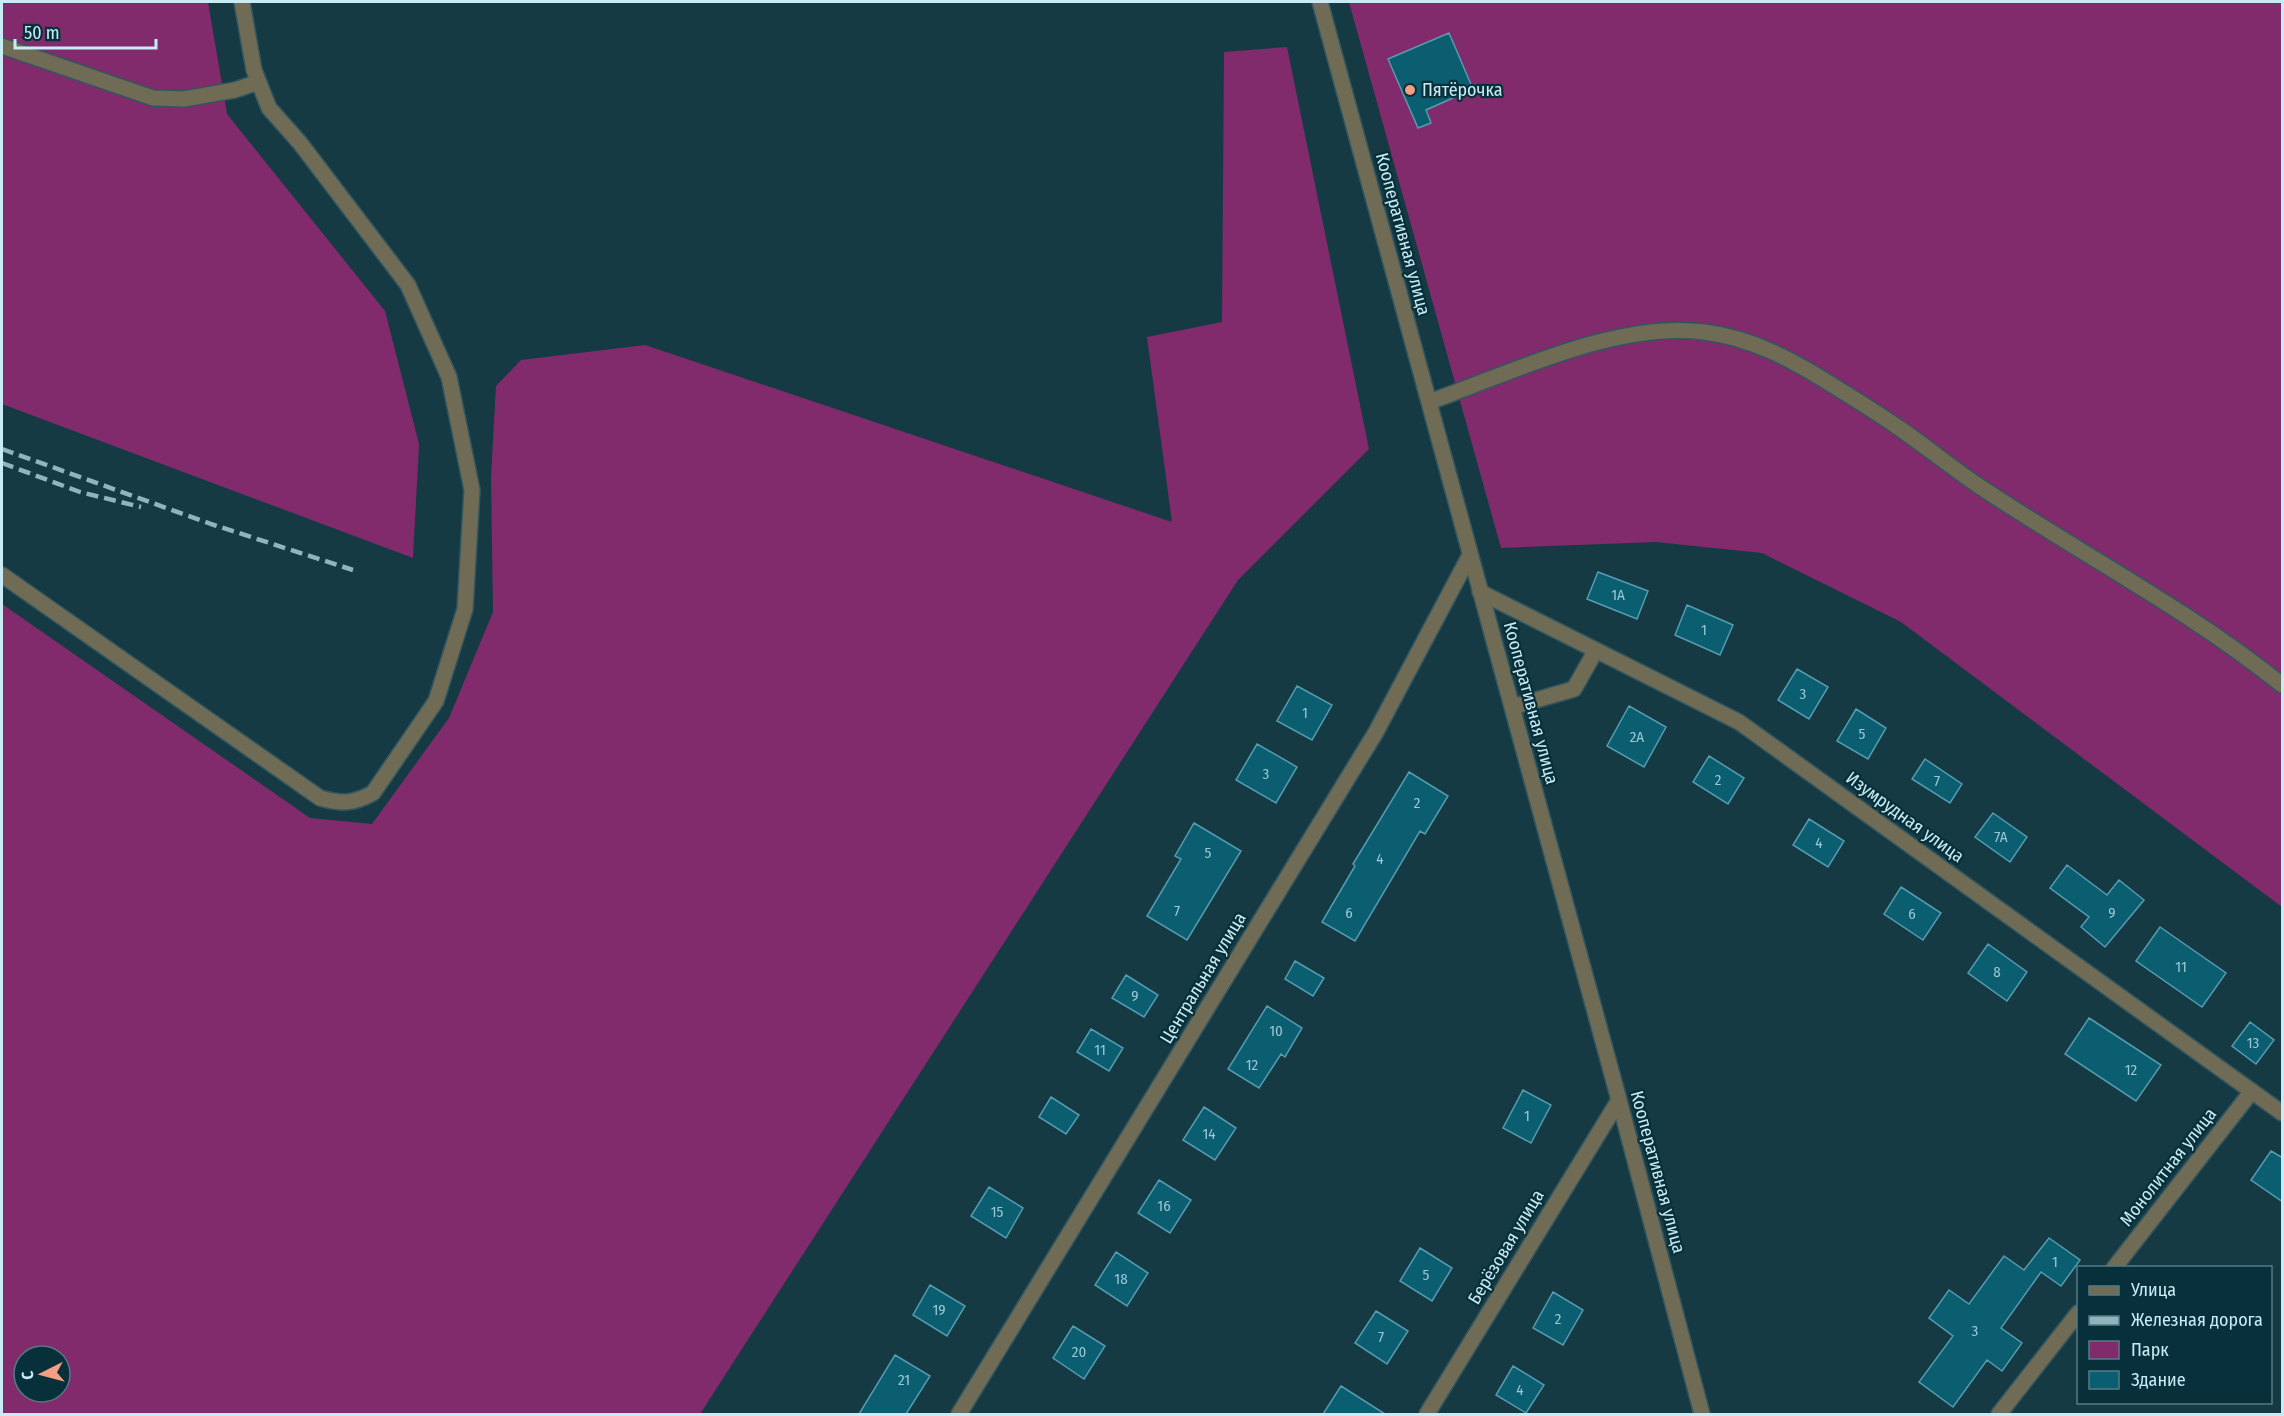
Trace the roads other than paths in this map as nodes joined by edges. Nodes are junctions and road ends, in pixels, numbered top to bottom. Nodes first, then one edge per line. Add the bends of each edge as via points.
1 (242, 2) edge
2 (1320, 2) edge
3 (2, 46) edge
4 (258, 82) junction
5 (1429, 402) junction
6 (1470, 555) junction
7 (2, 575) edge
8 (1480, 592) junction
9 (1596, 650) junction
10 (2283, 685) edge
11 (1512, 707) junction
12 (2252, 1091) junction
13 (1619, 1100) junction
14 (2283, 1113) edge
15 (2116, 1266) edge
16 (2077, 1316) edge
17 (958, 1414) edge
18 (1426, 1414) edge
19 (1702, 1414) edge
20 (1999, 1414) edge

1 - 4 street
2 - 5 street, Кооперативная улица
3 - 4 street via 153,98 184,99
4 - 7 street via 269,108 408,285 449,376 472,490 465,609 436,701 373,793 342,804 320,798
5 - 6 street, Кооперативная улица
5 - 10 street via 1567,351 1662,330 1705,332 1759,345 1794,361 1899,428 1980,487 2234,649
6 - 8 street, Кооперативная улица
6 - 17 street, Центральная улица via 1376,732
8 - 9 street, Изумрудная улица
8 - 11 street, Кооперативная улица
9 - 11 street via 1574,689
9 - 12 street, Изумрудная улица via 1739,722
11 - 13 street, Кооперативная улица
12 - 14 street, Изумрудная улица
12 - 15 street, Монолитная улица
13 - 18 street, Берёзовая улица
13 - 19 street, Кооперативная улица
16 - 20 street

